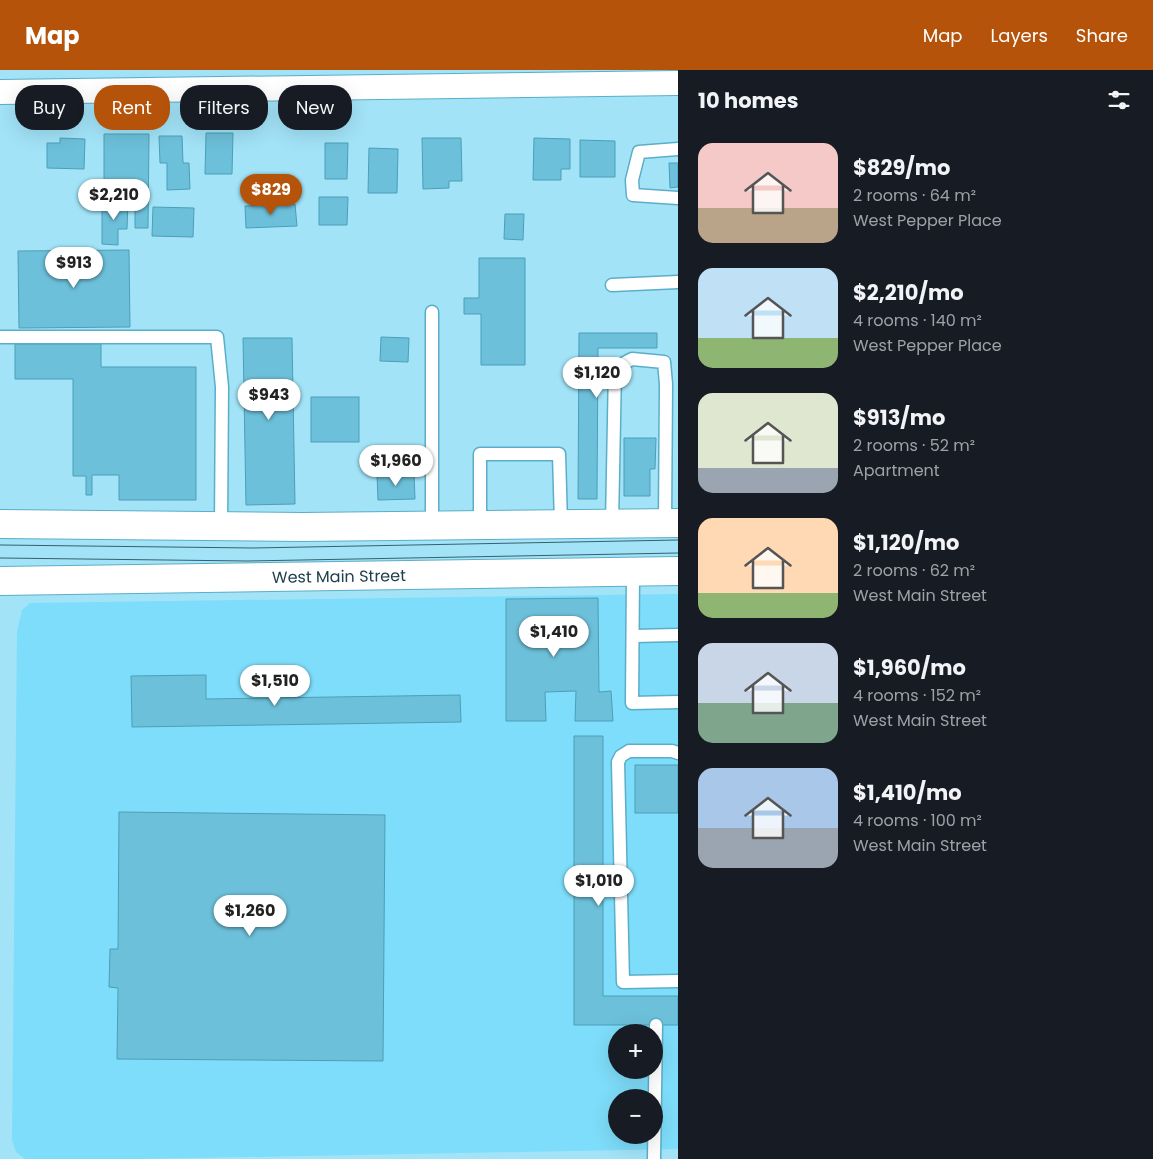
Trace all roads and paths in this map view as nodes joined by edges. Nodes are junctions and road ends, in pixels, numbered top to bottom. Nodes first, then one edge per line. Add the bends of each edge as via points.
1 (619, 77) edge
2 (678, 83) edge
3 (0, 92) edge
4 (678, 149) edge
5 (678, 198) edge
6 (678, 282) edge
7 (612, 285) dead end
8 (432, 312) dead end
9 (0, 337) edge
10 (671, 523) edge
11 (0, 524) edge
12 (561, 524) junction
13 (612, 524) junction
14 (432, 525) junction
15 (480, 525) junction
16 (220, 526) junction
17 (678, 571) edge
18 (634, 572) junction
19 (0, 581) edge
20 (678, 635) edge
21 (633, 636) junction
22 (678, 702) edge
23 (678, 753) edge
24 (678, 981) edge
25 (655, 983) junction
26 (656, 996) dead end
27 (655, 1079) edge
28 (654, 1159) edge

1 - 2 street
1 - 3 street
4 - 5 lane via 639,152 632,180 633,194
6 - 7 lane
8 - 14 lane
9 - 16 lane via 217,337 222,386
10 - 13 main road
10 - 13 lane via 664,362 632,359 615,368
11 - 16 main road
12 - 13 main road
12 - 15 main road
12 - 15 lane via 559,454 480,454
14 - 15 main road
14 - 16 main road
17 - 18 main road, West Main Street
18 - 19 main road, West Main Street
18 - 21 lane
20 - 21 lane
21 - 22 lane via 632,703
23 - 25 lane via 629,751 618,762 623,982
24 - 25 lane
25 - 26 lane
27 - 28 lane

